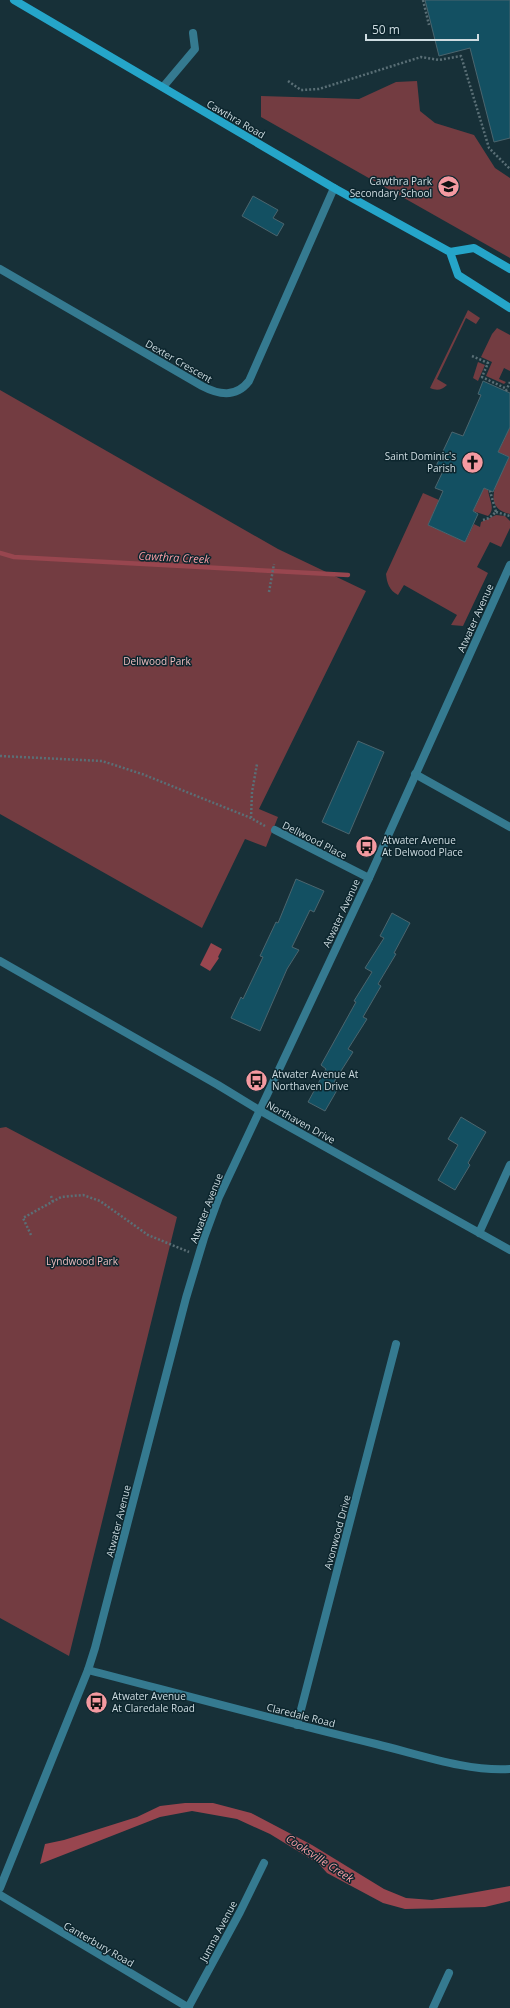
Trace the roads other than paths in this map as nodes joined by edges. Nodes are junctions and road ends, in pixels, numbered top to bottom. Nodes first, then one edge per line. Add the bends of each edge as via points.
1 (14, 0) edge
2 (194, 32) dead end
3 (163, 88) junction
4 (334, 188) junction
5 (450, 252) junction
6 (0, 269) edge
7 (510, 269) edge
8 (510, 308) edge
9 (509, 569) edge
10 (416, 774) junction
11 (510, 827) edge
12 (275, 830) road end
13 (368, 878) junction
14 (0, 961) edge
15 (259, 1110) junction
16 (510, 1165) edge
17 (479, 1233) junction
18 (510, 1250) edge
19 (396, 1344) dead end
20 (88, 1670) junction
21 (297, 1725) junction
22 (510, 1768) edge
23 (264, 1863) dead end
24 (0, 1888) edge
25 (0, 1895) edge
26 (449, 1973) dead end
27 (189, 2008) edge
28 (434, 2008) edge

1 - 3 main road, Cawthra Road
2 - 3 street via 195,49
3 - 4 main road, Cawthra Road
4 - 5 main road, Cawthra Road
4 - 6 street, Dexter Crescent via 251,376 244,388 237,392 228,394 211,391
5 - 7 main road via 474,248
5 - 8 main road via 458,276
9 - 10 street, Atwater Avenue
10 - 11 street
10 - 13 street, Atwater Avenue
12 - 13 street, Dellwood Place
13 - 15 street, Atwater Avenue
14 - 15 street, Northaven Drive
15 - 17 street, Northaven Drive
15 - 20 street, Atwater Avenue via 219,1197 198,1256
16 - 17 street
17 - 18 street, Northaven Drive
19 - 21 street, Avonwood Drive
20 - 21 street, Claredale Road
20 - 24 street, Atwater Avenue
21 - 22 street, Claredale Road via 460,1764 496,1770
23 - 27 street, Jumna Avenue
25 - 27 street, Canterbury Road
26 - 28 street

